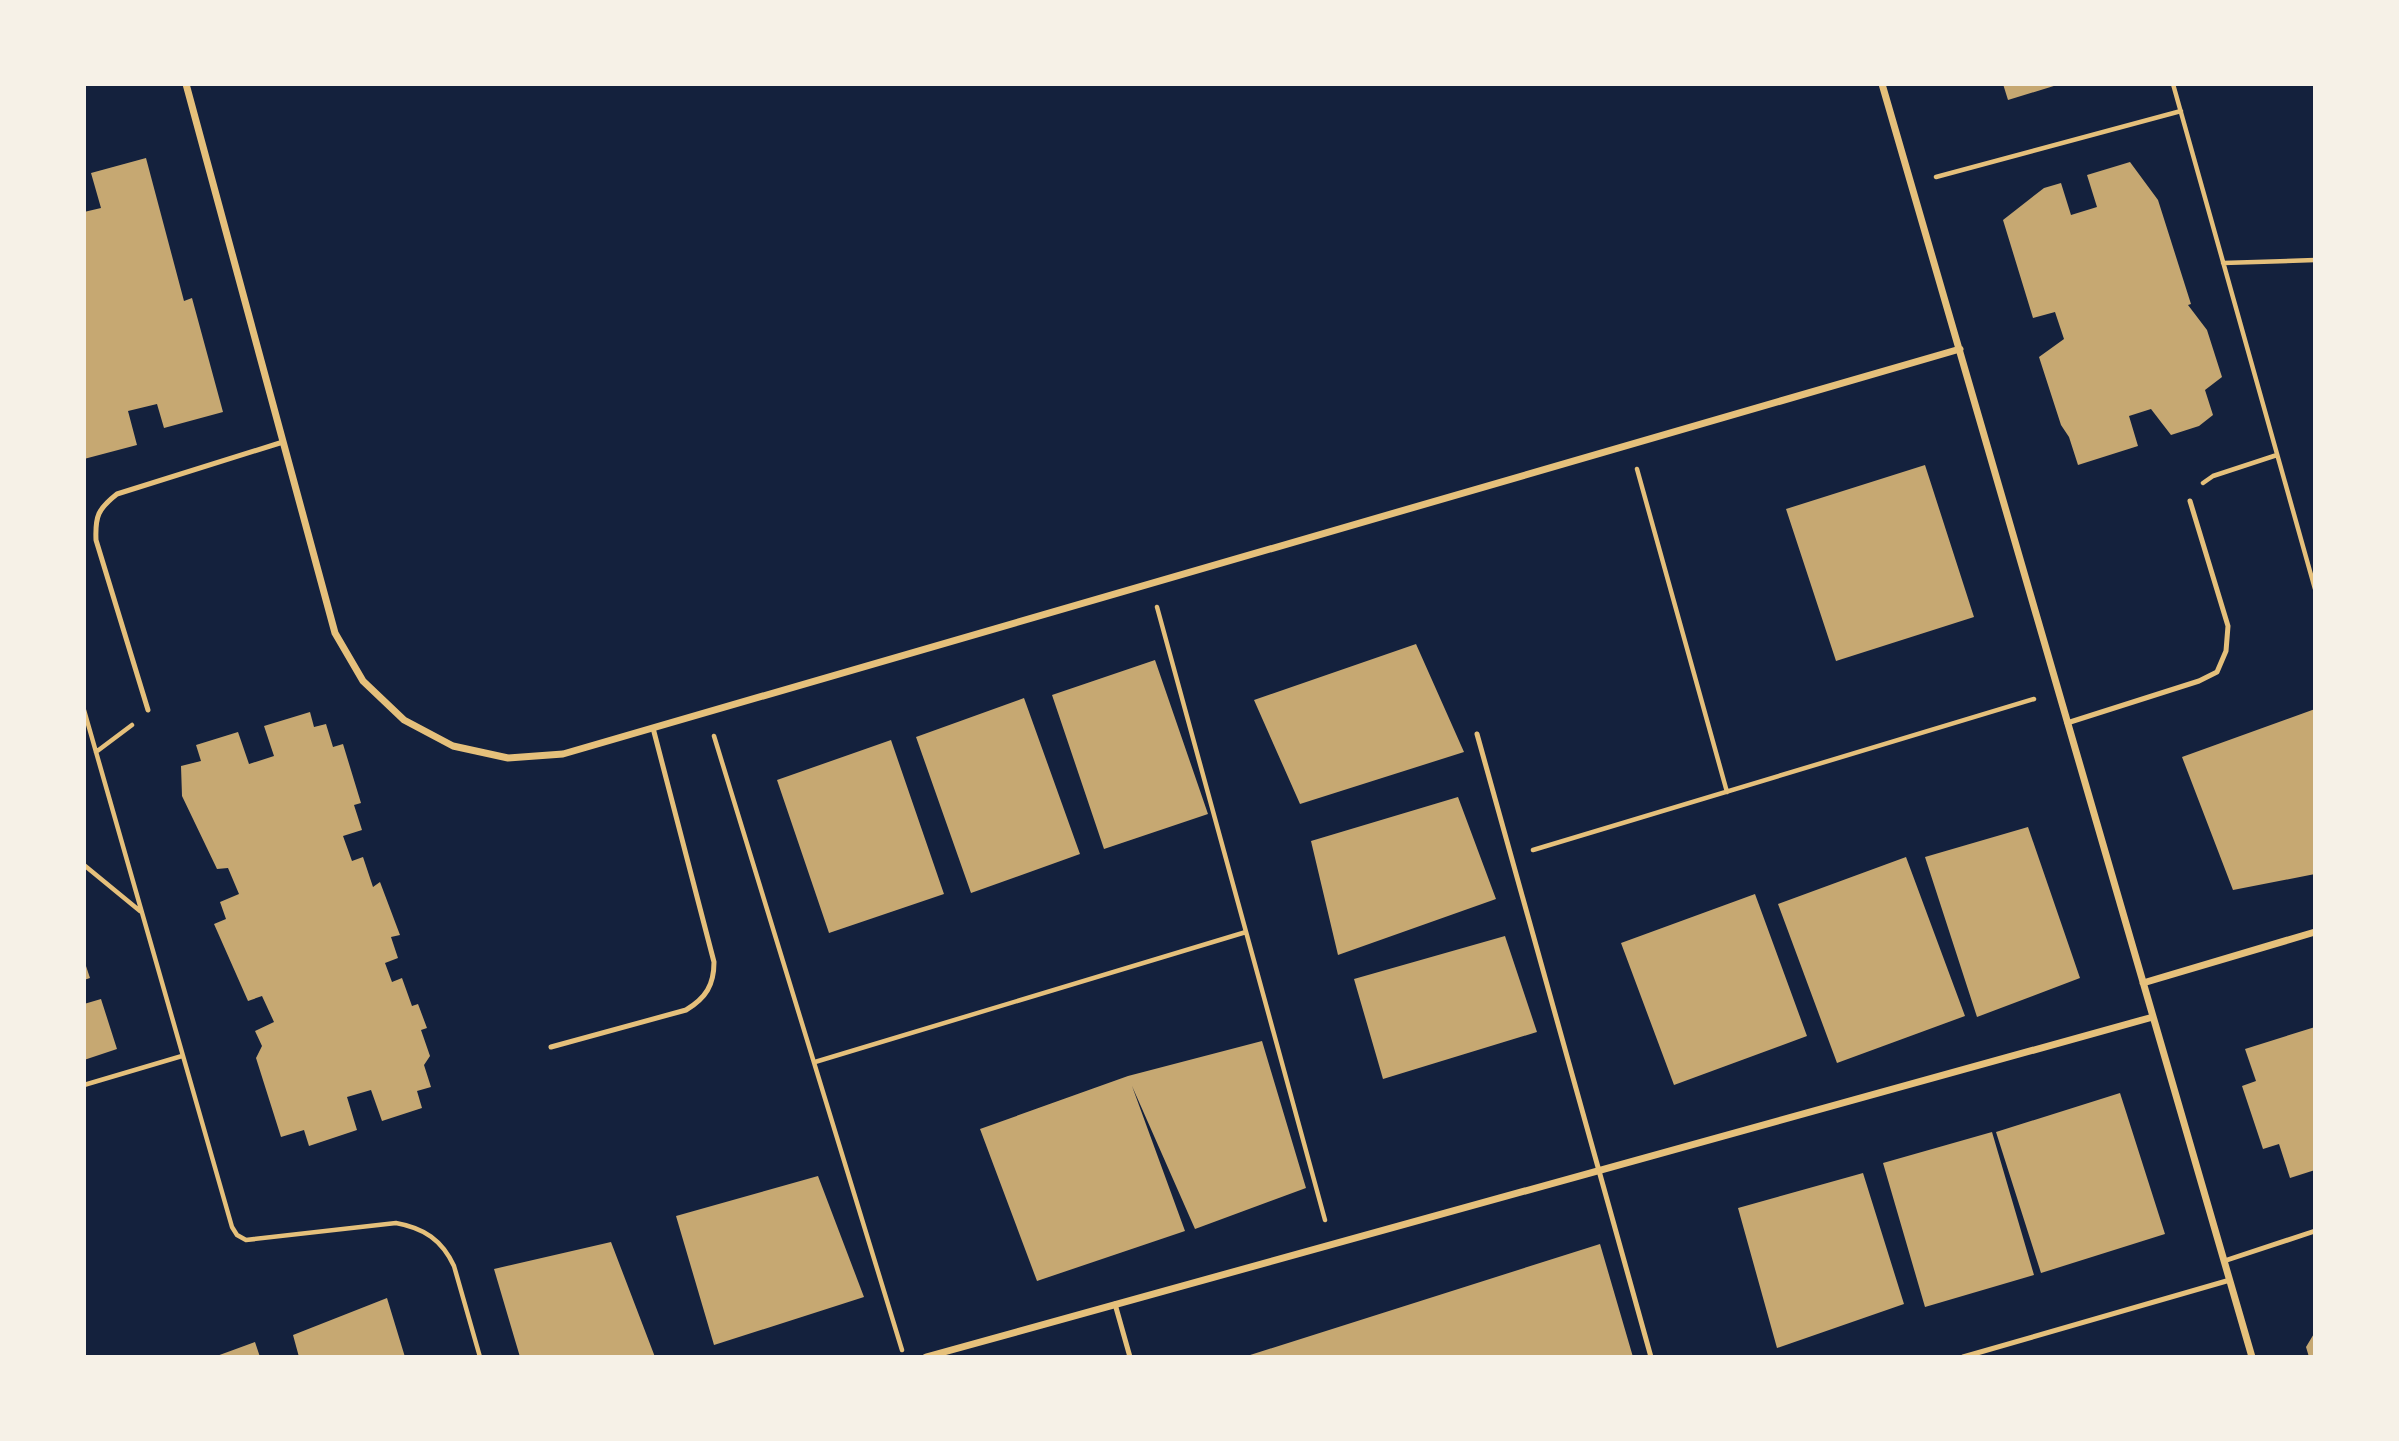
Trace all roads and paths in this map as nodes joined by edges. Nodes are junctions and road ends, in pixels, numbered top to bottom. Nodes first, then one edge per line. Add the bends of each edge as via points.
1 (186, 84) edge
2 (1882, 84) edge
3 (2173, 84) edge
4 (2181, 111) junction
5 (1911, 184) junction
6 (2315, 260) edge
7 (2223, 263) junction
8 (1959, 349) junction
9 (283, 442) junction
10 (1631, 444) junction
11 (2277, 455) junction
12 (2190, 501) joint
13 (1151, 584) junction
14 (2315, 589) edge
15 (2058, 691) junction
16 (84, 710) edge
17 (148, 710) joint
18 (707, 712) junction
19 (2067, 723) junction
20 (653, 728) junction
21 (1477, 734) dead end
22 (96, 752) junction
23 (1727, 792) junction
24 (1511, 857) junction
25 (84, 865) edge
26 (141, 911) junction
27 (1246, 932) junction
28 (2315, 932) edge
29 (2143, 983) junction
30 (2153, 1017) junction
31 (551, 1047) dead end
32 (181, 1056) junction
33 (815, 1062) junction
34 (84, 1085) edge
35 (1598, 1171) junction
36 (2315, 1231) edge
37 (1332, 1244) junction
38 (2224, 1261) junction
39 (2230, 1280) junction
40 (1115, 1304) junction
41 (480, 1357) edge
42 (904, 1357) edge
43 (926, 1357) edge
44 (1129, 1357) edge
45 (1651, 1357) edge
46 (1964, 1357) edge
47 (2252, 1357) edge

1 - 9 street
2 - 5 street
3 - 4 path
4 - 5 path
4 - 7 path
5 - 8 street
6 - 7 path
7 - 11 path
8 - 10 street
8 - 15 street
9 - 17 lane via 117,494 103,505 95,522 96,540
9 - 20 street via 335,633 363,681 404,720 453,746 508,758 563,754
10 - 13 street
10 - 23 path
11 - 12 path via 2213,476 2196,488
11 - 14 path
12 - 19 lane via 2228,626 2226,651 2217,672
13 - 18 street
13 - 27 path
15 - 19 street
15 - 23 path
16 - 22 path
17 - 22 path
18 - 20 street
18 - 33 path
19 - 29 street
20 - 31 lane via 714,976 709,991 686,1010
21 - 24 lane
22 - 26 path
23 - 24 path
24 - 35 lane
25 - 26 path
26 - 32 path
27 - 33 path
27 - 37 path
28 - 29 street
29 - 30 street
30 - 35 street
30 - 38 street
32 - 34 path
32 - 41 path via 237,1236 246,1240 396,1223 425,1232 448,1253 454,1266
33 - 42 path
35 - 37 street
35 - 45 lane
36 - 38 lane
37 - 40 street
38 - 39 street
39 - 46 lane
39 - 47 street
40 - 43 street
40 - 44 lane

